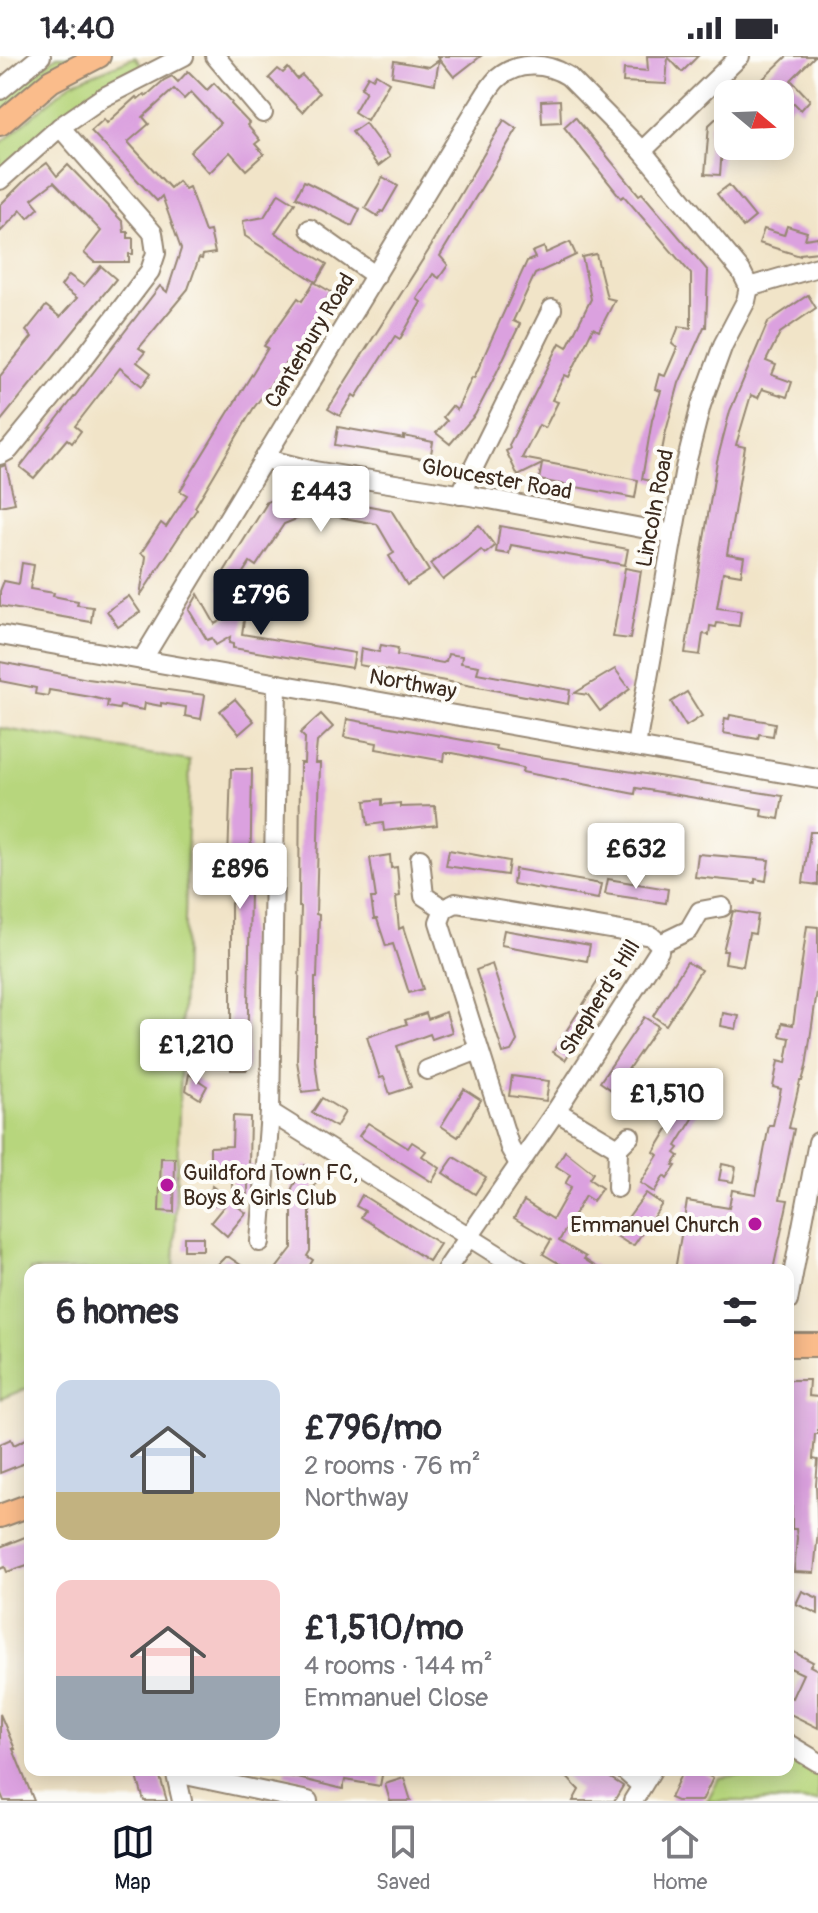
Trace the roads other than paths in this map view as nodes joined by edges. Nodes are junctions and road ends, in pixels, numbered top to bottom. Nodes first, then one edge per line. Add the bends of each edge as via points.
1 (41, 56) edge
2 (99, 56) edge
3 (184, 56) edge
4 (215, 56) edge
5 (740, 56) edge
6 (532, 60) edge
7 (0, 90) edge
8 (263, 113) dead end
9 (0, 124) edge
10 (60, 127) junction
11 (642, 151) junction
12 (0, 180) edge
13 (310, 229) dead end
14 (818, 267) edge
15 (376, 276) junction
16 (749, 287) junction
17 (552, 309) dead end
18 (0, 455) edge
19 (266, 459) junction
20 (460, 495) junction
21 (673, 534) junction
22 (0, 635) edge
23 (142, 660) junction
24 (277, 684) junction
25 (636, 746) junction
26 (818, 779) edge
27 (420, 859) dead end
28 (722, 907) dead end
29 (444, 909) junction
30 (660, 944) junction
31 (478, 1050) junction
32 (427, 1070) dead end
33 (556, 1111) junction
34 (270, 1112) junction
35 (818, 1142) edge
36 (519, 1164) junction
37 (617, 1188) dead end
38 (468, 1237) junction
39 (260, 1242) dead end
40 (450, 1264) edge
41 (512, 1264) edge
42 (794, 1269) edge
43 (794, 1345) edge
44 (818, 1345) edge
45 (24, 1507) edge
46 (0, 1516) edge
47 (794, 1748) edge
48 (818, 1762) edge
49 (176, 1776) edge
50 (197, 1776) edge
51 (182, 1801) edge
52 (308, 1801) edge

1 - 7 street
2 - 9 main road via 51,81
3 - 10 street via 102,98
4 - 8 street
5 - 11 street
6 - 11 street via 568,76
6 - 15 street, Canterbury Road via 495,81
10 - 12 street
10 - 18 street via 153,233 156,253 150,271 77,367
11 - 16 street
13 - 15 street
14 - 16 street
15 - 19 street, Canterbury Road
16 - 21 street, Lincoln Road via 701,405
17 - 20 street
19 - 20 street, Gloucester Road
19 - 23 street, Canterbury Road
20 - 21 street, Gloucester Road
21 - 25 street, Lincoln Road
22 - 23 street, Northway
23 - 24 street, Northway
24 - 25 street, Northway
24 - 34 street
25 - 26 street, Northway
27 - 29 street via 424,896
28 - 30 street via 700,911 689,930
29 - 30 street, Shepherd's Hill via 456,903 651,936
29 - 31 street via 439,922
30 - 33 street, Shepherd's Hill
31 - 32 street
31 - 36 street
33 - 36 street, Shepherd's Hill
33 - 37 street via 624,1142
34 - 38 street
34 - 39 street
35 - 42 street
36 - 38 street, Shepherd's Hill
38 - 40 street, Shepherd's Hill
38 - 41 street
43 - 44 main road
45 - 46 main road
47 - 48 street
49 - 51 street
50 - 52 street

